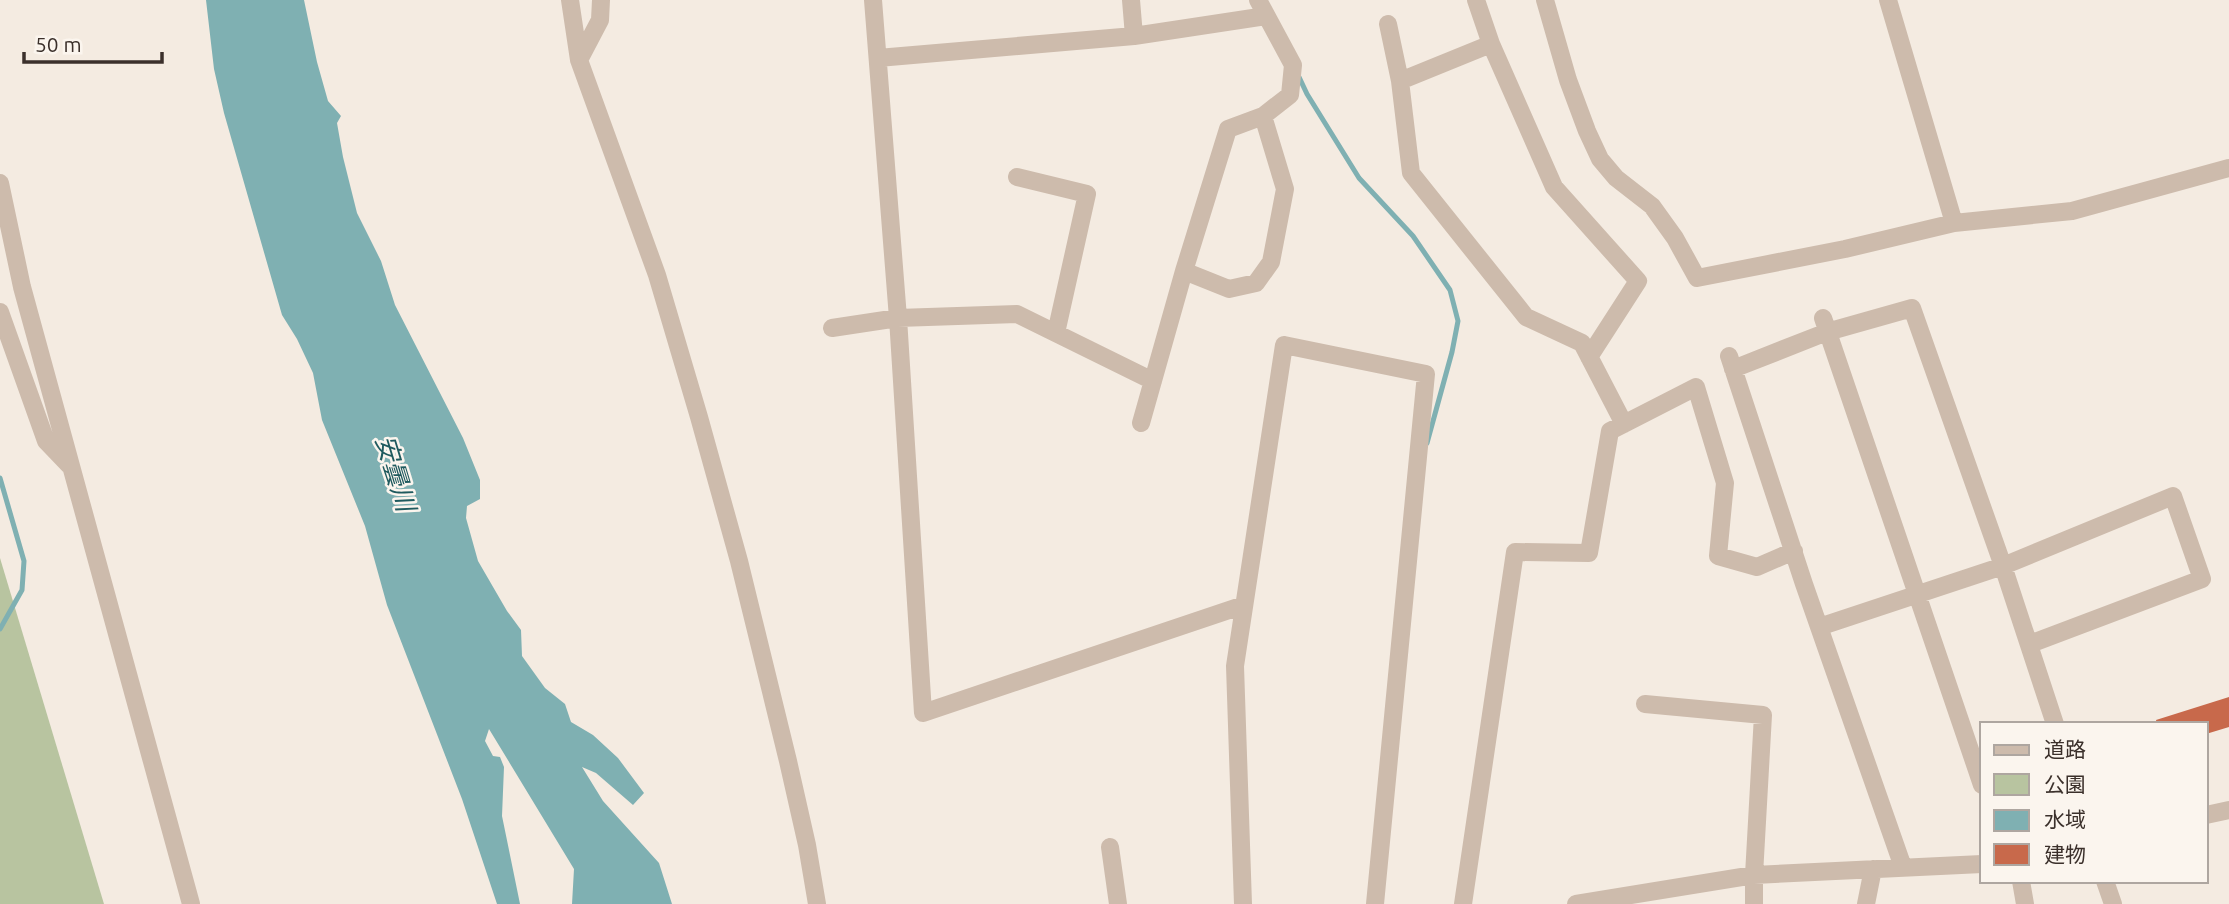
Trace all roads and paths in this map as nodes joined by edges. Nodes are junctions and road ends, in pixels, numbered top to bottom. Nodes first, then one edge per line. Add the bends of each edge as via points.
1 (570, 0) edge
2 (601, 0) edge
3 (873, 0) edge
4 (1131, 0) edge
5 (1476, 0) edge
6 (1545, 0) edge
7 (1888, 0) edge
8 (1262, 8) edge
9 (1388, 24) dead end
10 (1134, 36) junction
11 (1491, 44) junction
12 (878, 58) junction
13 (579, 60) junction
14 (1400, 81) junction
15 (1263, 116) junction
16 (2229, 168) edge
17 (1017, 177) dead end
18 (0, 183) edge
19 (1954, 223) junction
20 (1184, 271) junction
21 (0, 312) edge
22 (898, 318) junction
23 (1825, 325) junction
24 (832, 328) dead end
25 (1056, 333) junction
26 (1589, 357) junction
27 (1153, 381) junction
28 (1141, 423) dead end
29 (1624, 424) junction
30 (71, 468) junction
31 (1794, 551) junction
32 (2003, 566) junction
33 (1916, 594) junction
34 (1244, 605) junction
35 (1819, 627) junction
36 (2029, 644) junction
37 (1645, 704) dead end
38 (2054, 722) edge
39 (1980, 779) edge
40 (2229, 810) edge
41 (2208, 815) edge
42 (1111, 847) dead end
43 (1980, 863) edge
44 (1903, 867) junction
45 (1873, 869) junction
46 (1754, 875) junction
47 (2021, 883) edge
48 (2106, 883) edge
49 (191, 904) edge
50 (817, 904) edge
51 (1118, 904) edge
52 (1243, 904) edge
53 (1375, 904) edge
54 (1463, 904) edge
55 (1576, 904) edge
56 (1754, 904) edge
57 (1866, 904) edge
58 (2025, 904) edge
59 (2113, 904) edge

1 - 13 street
2 - 13 street via 600,20
3 - 12 street
4 - 10 street
5 - 11 street
6 - 19 street via 1567,80 1600,159 1652,206 1697,278
7 - 19 street
8 - 10 street
8 - 15 street via 1293,65 1290,95
9 - 14 street
10 - 12 street
11 - 14 street
11 - 26 street via 1554,187 1638,281
12 - 22 street
13 - 50 street via 657,275 699,417 778,716
14 - 26 street via 1411,173 1526,317 1582,343
15 - 20 street via 1228,129
15 - 20 street via 1285,189 1271,262 1256,283 1228,289
16 - 19 street via 2072,211
17 - 25 street via 1087,194
18 - 30 street via 22,288
20 - 27 street
21 - 30 street via 46,441
22 - 24 street
22 - 25 street via 1017,314
22 - 34 street via 923,713
23 - 31 street via 1731,363
23 - 32 street via 1912,308
23 - 33 street
25 - 27 street
26 - 29 street
27 - 28 street
29 - 31 street via 1696,387 1725,483 1718,556 1757,568
29 - 54 street via 1610,431 1589,553 1515,552
30 - 49 street
31 - 35 street
32 - 33 street
32 - 36 street
32 - 36 street via 2173,496 2202,579
33 - 35 street
33 - 39 street
34 - 52 street via 1235,666
34 - 53 street via 1284,345 1426,374
35 - 44 street
36 - 38 street
37 - 46 street via 1763,715
40 - 41 street
42 - 51 street
43 - 44 street
44 - 45 street
45 - 46 street
45 - 57 street
46 - 55 street
46 - 56 street
47 - 58 street
48 - 59 street

